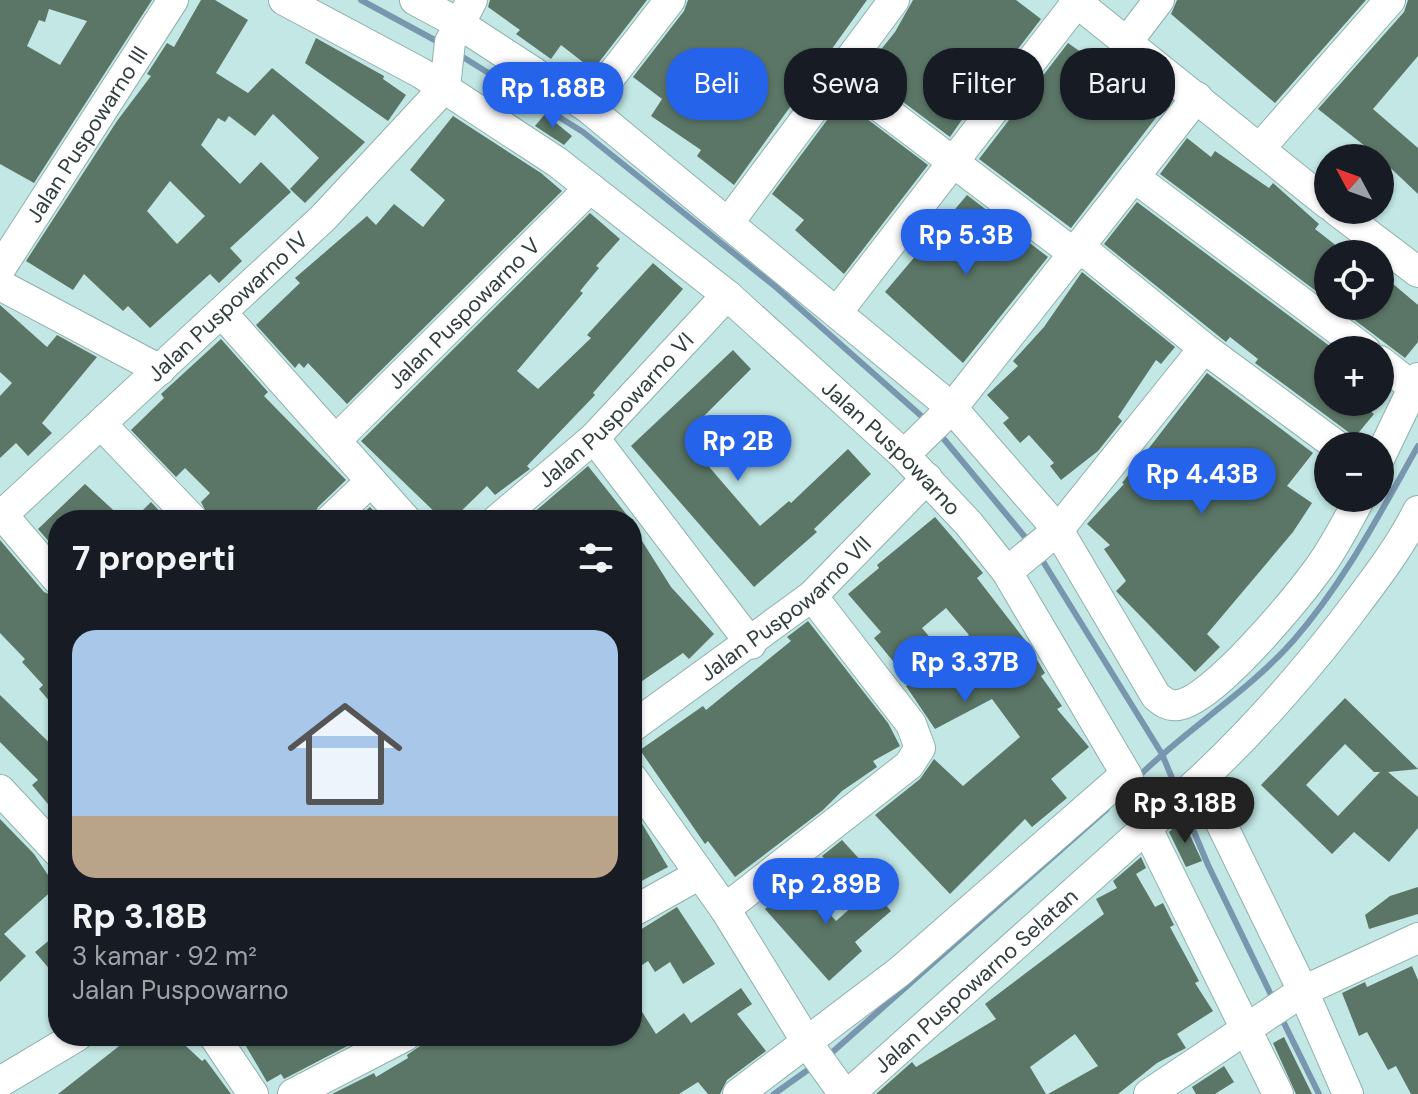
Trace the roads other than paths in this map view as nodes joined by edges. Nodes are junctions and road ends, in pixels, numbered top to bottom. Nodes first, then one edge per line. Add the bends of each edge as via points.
1 (173, 0) edge
2 (284, 0) edge
3 (415, 0) edge
4 (670, 0) edge
5 (894, 0) edge
6 (1159, 0) edge
7 (1390, 0) edge
8 (1076, 1) edge
9 (457, 28) edge
10 (1127, 42) junction
11 (858, 48) edge
12 (445, 87) junction
13 (1197, 97) junction
14 (587, 107) junction
15 (805, 120) edge
16 (897, 120) edge
17 (1261, 147) junction
18 (955, 164) junction
19 (1134, 177) junction
20 (590, 188) junction
21 (1314, 192) edge
22 (729, 222) junction
23 (1355, 224) edge
24 (1078, 252) junction
25 (0, 269) edge
26 (1418, 272) edge
27 (0, 285) edge
28 (727, 295) junction
29 (838, 311) junction
30 (222, 313) junction
31 (1346, 336) edge
32 (1204, 348) junction
33 (160, 370) junction
34 (1394, 370) edge
35 (1416, 383) edge
36 (949, 412) junction
37 (101, 424) junction
38 (1318, 432) edge
39 (1392, 432) edge
40 (594, 438) junction
41 (336, 440) junction
42 (906, 452) junction
43 (927, 478) junction
44 (370, 482) junction
45 (183, 510) edge
46 (341, 510) edge
47 (397, 510) edge
48 (509, 510) edge
49 (1418, 511) edge
50 (1352, 512) edge
51 (1, 514) edge
52 (1055, 533) junction
53 (48, 568) edge
54 (1008, 570) junction
55 (812, 596) junction
56 (751, 644) junction
57 (642, 720) edge
58 (1128, 779) junction
59 (1199, 785) junction
60 (0, 790) edge
61 (642, 792) edge
62 (1150, 820) junction
63 (48, 841) edge
64 (700, 874) junction
65 (642, 906) edge
66 (725, 909) junction
67 (1415, 946) edge
68 (1299, 994) junction
69 (1252, 1024) junction
70 (60, 1046) edge
71 (221, 1046) edge
72 (386, 1046) edge
73 (812, 1049) junction
74 (0, 1082) edge
75 (845, 1092) edge
76 (253, 1094) edge
77 (293, 1094) edge
78 (738, 1094) edge
79 (1149, 1094) edge
80 (1278, 1094) edge
81 (1348, 1094) edge

1 - 25 street, Jalan Puspowarno III
2 - 12 street, Jalan Puspowarno
3 - 9 street
4 - 14 street
5 - 11 street
6 - 10 street
7 - 17 street
8 - 10 street
8 - 18 street
9 - 12 street
9 - 14 street
10 - 13 street
12 - 20 street, Jalan Puspowarno
12 - 30 street, Jalan Puspowarno IV via 323,218
13 - 17 street
13 - 19 street
14 - 22 street
15 - 22 street
16 - 18 street
17 - 21 street
18 - 24 street
18 - 29 street
19 - 24 street
19 - 31 street
20 - 28 street, Jalan Puspowarno
20 - 41 street, Jalan Puspowarno V
22 - 29 street
23 - 26 street
24 - 32 street
24 - 36 street
27 - 33 street
28 - 40 street, Jalan Puspowarno VI
28 - 42 street, Jalan Puspowarno
29 - 36 street
30 - 33 street, Jalan Puspowarno IV
30 - 41 street
32 - 38 street
32 - 52 street
33 - 37 street, Jalan Puspowarno IV
34 - 35 street
35 - 39 street
36 - 42 street
36 - 52 street
37 - 45 street
37 - 51 street, Jalan Puspowarno IV
40 - 48 street, Jalan Puspowarno VI
40 - 56 street
41 - 44 street
42 - 43 street, Jalan Puspowarno
43 - 54 street, Jalan Puspowarno
43 - 55 street, Jalan Puspowarno VII
44 - 46 street
44 - 47 street
49 - 59 street, Jalan Puspowarno Selatan via 1302,674
50 - 52 street via 1320,567 1240,660 1194,699 1177,706 1156,696
51 - 53 street
52 - 54 street
54 - 58 street, Jalan Puspowarno
55 - 56 street, Jalan Puspowarno VII
55 - 66 street via 911,724 920,748 909,765
56 - 57 street, Jalan Puspowarno VII
58 - 62 street, Jalan Puspowarno
58 - 73 street
59 - 62 street, Jalan Puspowarno Selatan
59 - 68 street
60 - 63 street
61 - 64 street
62 - 69 street, Jalan Puspowarno
62 - 75 street, Jalan Puspowarno Selatan
64 - 65 street
64 - 66 street
66 - 73 street
67 - 68 street
68 - 69 street
68 - 81 street
69 - 79 street
69 - 80 street, Jalan Puspowarno
70 - 74 street
71 - 76 street
72 - 77 street
73 - 75 street
73 - 78 street

